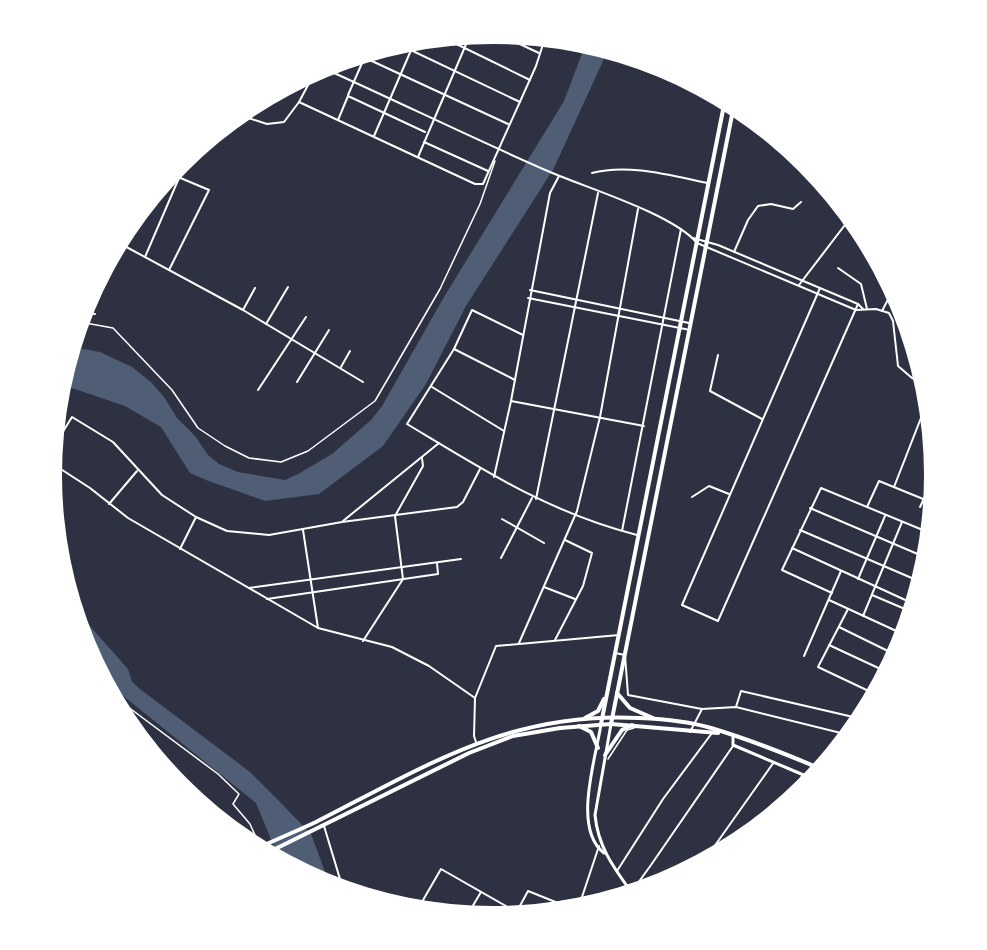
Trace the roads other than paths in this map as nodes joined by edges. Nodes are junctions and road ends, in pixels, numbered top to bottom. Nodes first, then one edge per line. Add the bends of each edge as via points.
1 (466, 44) edge
2 (520, 44) edge
3 (459, 45) edge
4 (542, 46) edge
5 (465, 47) junction
6 (414, 51) edge
7 (410, 52) edge
8 (539, 53) junction
9 (374, 60) edge
10 (362, 64) edge
11 (454, 70) junction
12 (335, 73) edge
13 (400, 74) junction
14 (530, 80) junction
15 (354, 82) junction
16 (308, 86) edge
17 (444, 95) junction
18 (348, 96) junction
19 (390, 99) junction
20 (299, 102) junction
21 (520, 102) junction
22 (723, 110) edge
23 (384, 113) junction
24 (732, 115) edge
25 (434, 118) junction
26 (250, 119) edge
27 (338, 120) junction
28 (509, 124) junction
29 (426, 133) junction
30 (374, 136) junction
31 (424, 142) junction
32 (498, 148) junction
33 (418, 157) junction
34 (488, 171) junction
35 (592, 173) dead end
36 (560, 176) junction
37 (180, 179) edge
38 (176, 183) edge
39 (709, 183) junction
40 (598, 193) junction
41 (801, 202) dead end
42 (638, 209) junction
43 (844, 224) edge
44 (681, 229) junction
45 (695, 238) junction
46 (697, 243) junction
47 (707, 244) junction
48 (127, 247) edge
49 (723, 247) junction
50 (722, 252) junction
51 (734, 252) junction
52 (145, 257) junction
53 (838, 268) dead end
54 (169, 270) junction
55 (801, 280) junction
56 (799, 285) junction
57 (288, 287) dead end
58 (255, 288) dead end
59 (820, 288) junction
60 (530, 290) junction
61 (818, 293) junction
62 (528, 298) junction
63 (577, 299) junction
64 (888, 300) edge
65 (858, 304) junction
66 (576, 307) junction
67 (620, 308) junction
68 (856, 309) junction
69 (863, 309) junction
70 (867, 309) junction
71 (243, 310) junction
72 (882, 311) junction
73 (306, 316) dead end
74 (618, 316) junction
75 (664, 318) junction
76 (681, 322) junction
77 (90, 324) edge
78 (266, 324) junction
79 (691, 324) junction
80 (663, 325) junction
81 (680, 328) junction
82 (329, 330) dead end
83 (690, 330) junction
84 (523, 335) junction
85 (291, 338) junction
86 (454, 349) junction
87 (350, 351) dead end
88 (316, 352) junction
89 (718, 355) dead end
90 (340, 367) junction
91 (914, 379) edge
92 (515, 380) junction
93 (297, 382) dead end
94 (363, 382) dead end
95 (432, 387) junction
96 (258, 390) dead end
97 (511, 401) junction
98 (554, 409) junction
99 (600, 417) junction
100 (921, 418) edge
101 (762, 419) junction
102 (644, 426) junction
103 (65, 428) edge
104 (504, 431) junction
105 (439, 443) junction
106 (422, 458) junction
107 (480, 469) junction
108 (62, 470) edge
109 (137, 471) junction
110 (494, 477) junction
111 (894, 487) junction
112 (729, 494) junction
113 (692, 497) dead end
114 (532, 498) junction
115 (536, 500) junction
116 (924, 500) joint
117 (109, 504) junction
118 (867, 507) junction
119 (920, 507) dead end
120 (810, 508) junction
121 (196, 516) junction
122 (395, 516) junction
123 (885, 516) junction
124 (576, 517) junction
125 (502, 519) dead end
126 (342, 522) junction
127 (902, 522) junction
128 (517, 528) junction
129 (303, 530) junction
130 (800, 530) junction
131 (921, 530) edge
132 (622, 531) junction
133 (640, 536) junction
134 (876, 538) junction
135 (565, 540) junction
136 (544, 543) dead end
137 (892, 545) junction
138 (792, 548) junction
139 (180, 549) junction
140 (918, 555) edge
141 (501, 558) dead end
142 (461, 559) dead end
143 (866, 560) junction
144 (437, 563) junction
145 (884, 566) junction
146 (402, 568) junction
147 (841, 571) junction
148 (912, 578) edge
149 (403, 579) junction
150 (858, 579) junction
151 (311, 580) junction
152 (544, 587) junction
153 (875, 587) junction
154 (249, 588) junction
155 (313, 592) junction
156 (832, 592) junction
157 (872, 595) junction
158 (267, 599) junction
159 (576, 600) junction
160 (829, 600) junction
161 (906, 600) edge
162 (904, 608) edge
163 (848, 609) junction
164 (863, 616) junction
165 (839, 627) junction
166 (318, 628) junction
167 (896, 631) edge
168 (619, 635) junction
169 (555, 640) junction
170 (363, 641) junction
171 (519, 643) junction
172 (829, 645) junction
173 (887, 651) edge
174 (615, 653) junction
175 (625, 655) junction
176 (804, 656) dead end
177 (880, 669) edge
178 (867, 690) edge
179 (607, 692) junction
180 (617, 693) junction
181 (475, 698) junction
182 (735, 708) junction
183 (702, 709) junction
184 (132, 710) edge
185 (851, 716) edge
186 (602, 717) junction
187 (612, 717) junction
188 (583, 719) junction
189 (657, 719) junction
190 (601, 724) junction
191 (611, 724) junction
192 (692, 724) junction
193 (633, 725) junction
194 (640, 725) junction
195 (578, 726) junction
196 (712, 731) junction
197 (690, 732) junction
198 (840, 733) edge
199 (733, 736) junction
200 (476, 742) junction
201 (733, 745) junction
202 (598, 748) junction
203 (607, 757) junction
204 (774, 762) junction
205 (813, 766) edge
206 (803, 775) edge
207 (324, 824) junction
208 (315, 825) junction
209 (255, 834) edge
210 (269, 844) edge
211 (601, 844) junction
212 (715, 845) edge
213 (276, 848) edge
214 (597, 849) junction
215 (605, 855) junction
216 (617, 871) junction
217 (340, 878) edge
218 (639, 881) edge
219 (627, 885) edge
220 (481, 892) junction
221 (582, 897) edge
222 (423, 900) edge
223 (556, 902) edge
224 (473, 906) edge
225 (504, 906) edge
226 (521, 906) edge

1 - 5 street
2 - 8 street
3 - 5 street
4 - 8 street
5 - 11 street
5 - 14 street
6 - 11 street
7 - 13 street
8 - 14 street
9 - 13 street
10 - 15 street
11 - 17 street
11 - 21 street
12 - 15 street
13 - 17 street
13 - 19 street
14 - 21 street
15 - 18 street
15 - 19 street
16 - 20 street
17 - 25 street
17 - 28 street
18 - 23 street
18 - 27 street
19 - 23 street
19 - 25 street
20 - 26 street via 284,122 267,124
20 - 27 street
21 - 28 street
22 - 39 main road
23 - 29 street
23 - 30 street
24 - 47 main road
25 - 29 street
25 - 32 street
27 - 30 street
28 - 32 street
29 - 31 street
30 - 33 street
31 - 33 street
31 - 34 street
32 - 34 street
32 - 36 street
32 - 77 street via 480,204 440,289 375,401 308,451 281,462 249,458 225,446 198,428 172,390 113,328
33 - 34 street via 475,184 483,184
35 - 39 street via 641,172
36 - 40 street
36 - 60 street via 550,193
37 - 54 street via 209,190
38 - 52 street
39 - 45 main road
40 - 42 street
40 - 63 street
41 - 51 street via 793,209 771,204 759,206
42 - 44 street
42 - 67 street
43 - 55 street
44 - 45 street
44 - 75 street
45 - 46 main road
45 - 47 street
46 - 47 street
46 - 76 main road
47 - 49 street
47 - 50 street
47 - 79 main road
48 - 52 street
49 - 50 street
49 - 51 street
50 - 56 street
51 - 55 street
52 - 54 street
53 - 70 street via 861,284
54 - 71 street
55 - 56 street
55 - 59 street
56 - 61 street
57 - 78 street
58 - 71 street
59 - 61 street
59 - 65 street
60 - 62 street
60 - 63 street
61 - 68 street
61 - 101 street
62 - 66 street
62 - 84 street
63 - 66 street
63 - 67 street
64 - 72 street
65 - 68 street
65 - 69 street
66 - 74 street
66 - 98 street
67 - 74 street
67 - 75 street
68 - 69 street
68 - 112 street via 718,621 681,605
69 - 70 street
70 - 72 street
71 - 78 street
72 - 91 street via 889,313 893,321 898,366
73 - 85 street
74 - 80 street
74 - 99 street
75 - 76 street
75 - 80 street
76 - 79 street
76 - 81 main road
78 - 85 street
79 - 83 main road
80 - 81 street
80 - 102 street
81 - 83 street
81 - 133 main road
82 - 88 street
83 - 175 main road
84 - 86 street via 472,310
84 - 92 street
85 - 88 street
85 - 96 street
86 - 92 street
86 - 95 street
87 - 90 street
88 - 90 street
88 - 93 street
89 - 101 street via 710,391
90 - 94 street
92 - 97 street
95 - 104 street
95 - 105 street via 407,424
97 - 98 street
97 - 104 street
98 - 99 street
98 - 115 street
99 - 102 street
99 - 124 street
100 - 111 street
101 - 112 street
102 - 132 street
103 - 109 street via 72,417 113,442
104 - 110 street
105 - 106 street
105 - 107 street
106 - 122 street via 423,466
106 - 126 street
107 - 110 street
107 - 122 street via 459,506
108 - 117 street
109 - 117 street
109 - 121 street via 162,495
110 - 114 street
111 - 116 street
111 - 118 street via 879,482
112 - 113 street via 709,486
114 - 115 street
114 - 128 street
115 - 124 street
116 - 119 street
117 - 139 street
118 - 120 street via 821,488
118 - 123 street
120 - 130 street
120 - 134 street
121 - 129 street via 236,532 269,535
121 - 139 street
122 - 126 street
122 - 146 street
123 - 127 street
123 - 134 street
124 - 132 street
124 - 135 street
125 - 128 street
126 - 129 street
127 - 131 street
127 - 137 street
128 - 136 street
128 - 141 street
129 - 151 street
130 - 138 street
130 - 143 street
132 - 133 street
133 - 168 main road
134 - 137 street
134 - 143 street
135 - 152 street
135 - 159 street via 592,553
137 - 140 street
137 - 145 street
138 - 147 street
138 - 156 street via 782,570
139 - 154 street
142 - 144 street
143 - 145 street
143 - 150 street
144 - 146 street
144 - 149 street via 438,574
145 - 148 street
145 - 153 street
146 - 149 street
146 - 151 street
147 - 150 street
147 - 156 street
149 - 155 street
149 - 170 street
150 - 153 street
151 - 154 street
151 - 155 street
152 - 159 street
152 - 171 street
153 - 157 street
153 - 161 street
154 - 158 street
155 - 158 street
155 - 166 street
156 - 160 street
157 - 162 street
157 - 164 street
158 - 166 street
159 - 169 street
160 - 163 street
160 - 176 street
163 - 164 street
163 - 165 street
164 - 167 street
165 - 172 street
165 - 173 street
166 - 170 street
168 - 169 street
168 - 174 main road
169 - 171 street
170 - 181 street via 392,647 429,666
171 - 181 street via 494,648
172 - 177 street
172 - 178 street via 818,667
174 - 175 street
174 - 179 main road
175 - 180 main road
175 - 183 street via 628,695
179 - 186 main road
179 - 188 main road via 598,711
180 - 187 main road
180 - 189 main road via 630,708
181 - 200 street
182 - 183 street
182 - 185 street via 741,691
182 - 198 street
183 - 192 street
184 - 209 street via 239,794 232,804
186 - 187 main road
186 - 188 main road
186 - 190 main road
187 - 189 main road
187 - 191 main road
188 - 200 main road via 532,726
189 - 192 main road
190 - 191 main road
190 - 195 main road
190 - 202 street
191 - 193 main road
191 - 203 street
192 - 196 main road
192 - 197 street
193 - 194 main road
193 - 203 main road via 622,730
194 - 197 main road
194 - 203 street via 627,730
195 - 202 main road via 591,732
195 - 207 main road via 500,740
196 - 197 main road
196 - 199 main road
196 - 216 street
199 - 201 street
199 - 205 main road
200 - 208 main road
201 - 204 street
201 - 218 street
202 - 214 street via 587,809 589,833
203 - 211 street via 595,815
204 - 206 street
204 - 212 street
207 - 208 main road
207 - 217 street
208 - 210 main road
208 - 213 main road
211 - 214 street
211 - 215 street
214 - 215 street
214 - 221 street
215 - 216 street
216 - 219 street
220 - 222 street via 441,869
220 - 224 street
220 - 225 street
223 - 226 street via 528,891

